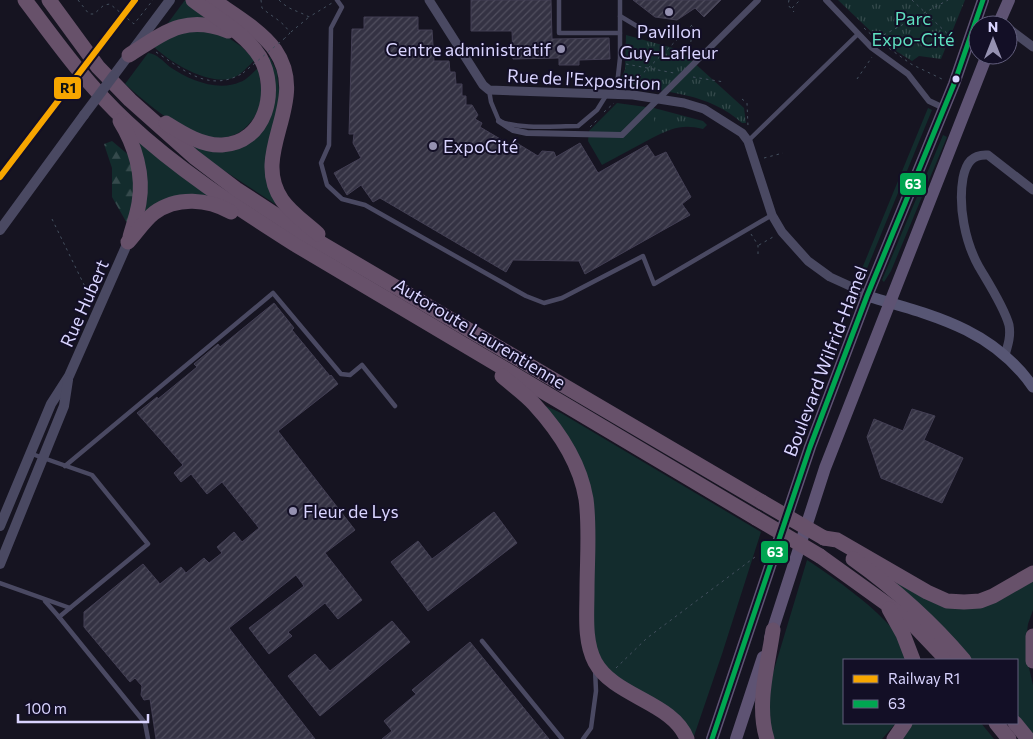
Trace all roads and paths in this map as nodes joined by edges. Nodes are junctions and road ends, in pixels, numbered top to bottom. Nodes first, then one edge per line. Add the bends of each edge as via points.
1 (25, 0) edge
2 (49, 0) edge
3 (78, 0) edge
4 (153, 0) edge
5 (170, 0) edge
6 (192, 0) edge
7 (213, 0) edge
8 (262, 0) edge
9 (279, 0) edge
10 (336, 0) edge
11 (429, 0) edge
12 (559, 0) edge
13 (620, 0) edge
14 (758, 0) edge
15 (788, 0) edge
16 (800, 0) edge
17 (826, 0) edge
18 (912, 0) edge
19 (948, 0) edge
20 (984, 0) edge
21 (1008, 0) edge
22 (225, 5) edge
23 (791, 8) junction
24 (794, 12) dead end
25 (925, 13) junction
26 (1005, 15) edge
27 (620, 16) junction
28 (309, 17) junction
29 (862, 26) dead end
30 (290, 32) junction
31 (620, 33) junction
32 (662, 33) dead end
33 (858, 34) junction
34 (1018, 36) edge
35 (243, 37) junction
36 (876, 39) junction
37 (954, 40) dead end
38 (1033, 47) edge
39 (876, 51) junction
40 (156, 52) dead end
41 (129, 55) junction
42 (619, 62) junction
43 (983, 65) edge
44 (648, 68) junction
45 (685, 73) junction
46 (857, 79) dead end
47 (945, 80) dead end
48 (724, 82) dead end
49 (489, 90) junction
50 (615, 94) junction
51 (659, 98) junction
52 (742, 99) dead end
53 (130, 100) junction
54 (108, 103) junction
55 (944, 108) junction
56 (499, 120) junction
57 (584, 134) junction
58 (748, 141) junction
59 (783, 153) dead end
60 (754, 161) junction
61 (1033, 190) edge
62 (772, 215) junction
63 (52, 219) dead end
64 (264, 225) junction
65 (748, 229) junction
66 (0, 230) edge
67 (782, 232) junction
68 (128, 242) junction
69 (758, 245) junction
70 (758, 254) dead end
71 (345, 258) junction
72 (867, 296) junction
73 (890, 303) junction
74 (98, 313) junction
75 (468, 348) junction
76 (1005, 355) junction
77 (69, 376) junction
78 (1033, 387) edge
79 (395, 406) dead end
80 (30, 454) junction
81 (43, 458) junction
82 (65, 466) junction
83 (0, 526) edge
84 (824, 538) junction
85 (755, 557) dead end
86 (0, 564) edge
87 (1033, 574) edge
88 (0, 583) edge
89 (44, 600) junction
90 (886, 603) junction
91 (70, 608) junction
92 (59, 618) junction
93 (773, 630) junction
94 (1033, 636) edge
95 (482, 641) dead end
96 (913, 659) edge
97 (946, 659) edge
98 (963, 659) edge
99 (594, 660) junction
100 (1033, 661) edge
101 (607, 676) junction
102 (904, 724) edge
103 (997, 724) edge
104 (1016, 724) edge
105 (148, 739) edge
106 (562, 739) edge
107 (583, 739) edge
108 (687, 739) edge
109 (712, 739) edge
110 (736, 739) edge
111 (767, 739) edge
112 (894, 739) edge
113 (1008, 739) edge
114 (1028, 739) edge

1 - 54 highway, Autoroute Laurentienne via 70,60
2 - 53 highway, Autoroute Laurentienne via 98,67
3 - 4 path via 89,14 94,14 104,4 110,4 134,24
5 - 41 street
6 - 35 highway
7 - 22 highway
8 - 30 path via 262,8
9 - 28 path via 294,12
10 - 28 path
10 - 65 lane via 342,7 331,28 329,145 321,163 327,185 342,199 365,205 526,296 544,302 562,298 643,256 654,284
11 - 49 street, Rue de l'Exposition
12 - 31 lane via 559,33
13 - 27 lane
14 - 45 street
15 - 23 path
16 - 23 path
17 - 33 street
18 - 25 path
19 - 25 path
20 - 55 main road, Boulevard Wilfrid-Hamel
21 - 26 main road
22 - 71 highway via 269,42 283,66 286,103 271,162 276,189 292,211
23 - 24 path
25 - 36 path
25 - 37 path
27 - 31 lane
27 - 32 lane via 645,31
28 - 30 path
29 - 36 path
30 - 40 path, bridge via 243,73 232,80 220,82 186,72
31 - 42 lane
33 - 39 street
33 - 58 lane
34 - 38 street
35 - 41 highway via 211,26 188,24 164,33
35 - 53 highway via 262,61 269,85 262,122 246,138 222,145 201,141
36 - 47 path via 911,64
39 - 46 path
39 - 55 street via 908,74 929,101
41 - 66 street, bridge
42 - 44 path
42 - 50 lane
43 - 73 main road
44 - 45 path
44 - 45 path via 693,24
44 - 50 path
45 - 48 path
45 - 51 street
49 - 50 street, Rue de l'Exposition
49 - 56 lane
50 - 51 street, Rue de l'Exposition
50 - 56 lane via 578,126 509,125
50 - 57 path
51 - 57 street via 622,135
51 - 58 street, Rue de l'Exposition via 704,109 742,133
52 - 58 path via 747,103
53 - 71 highway, Autoroute Laurentienne via 236,189
54 - 64 highway, Autoroute Laurentienne via 150,142
54 - 68 highway via 129,135 140,178 139,202
55 - 72 main road, Boulevard Wilfrid-Hamel
56 - 57 street via 513,130 527,133
58 - 60 street
59 - 60 path
60 - 62 street
61 - 76 street via 988,155 969,160 965,168 962,185 964,224 978,265 1009,325
62 - 65 lane
62 - 67 street
63 - 74 path
64 - 68 highway via 246,221 214,204 180,202 156,212
64 - 75 highway, Autoroute Laurentienne
65 - 69 path
67 - 69 path
67 - 72 street via 808,261 830,277
68 - 74 street, Rue Hubert
69 - 70 path
71 - 84 highway, Autoroute Laurentienne, bridge
72 - 73 main road
72 - 109 main road, Boulevard Wilfrid-Hamel via 810,447
73 - 76 main road via 947,321 989,342
73 - 93 main road via 825,468
74 - 77 street, Rue Hubert
75 - 90 highway, Autoroute Laurentienne, bridge via 820,556
75 - 99 highway via 533,403 560,437 577,467 586,499 587,634
76 - 78 main road
77 - 80 street, Rue Hubert via 51,404
77 - 81 street, Rue Hubert via 64,406
79 - 82 lane via 362,365 350,375 341,374 273,292
80 - 81 lane
80 - 83 street, Rue Hubert
81 - 82 lane
81 - 86 street, Rue Hubert
82 - 91 lane via 92,475 148,544
84 - 87 highway via 837,540 947,601 980,601
84 - 98 highway, Autoroute Laurentienne via 894,589
85 - 101 path via 648,638
88 - 89 lane
89 - 91 lane
89 - 92 lane
90 - 96 highway
90 - 97 highway, Autoroute Laurentienne via 909,620
91 - 92 lane
92 - 105 lane via 145,723
93 - 110 main road
93 - 111 highway via 762,705
94 - 100 highway
95 - 106 lane
99 - 101 highway
99 - 107 lane via 591,728
101 - 108 highway via 668,715
102 - 112 highway
103 - 113 highway
104 - 114 highway

